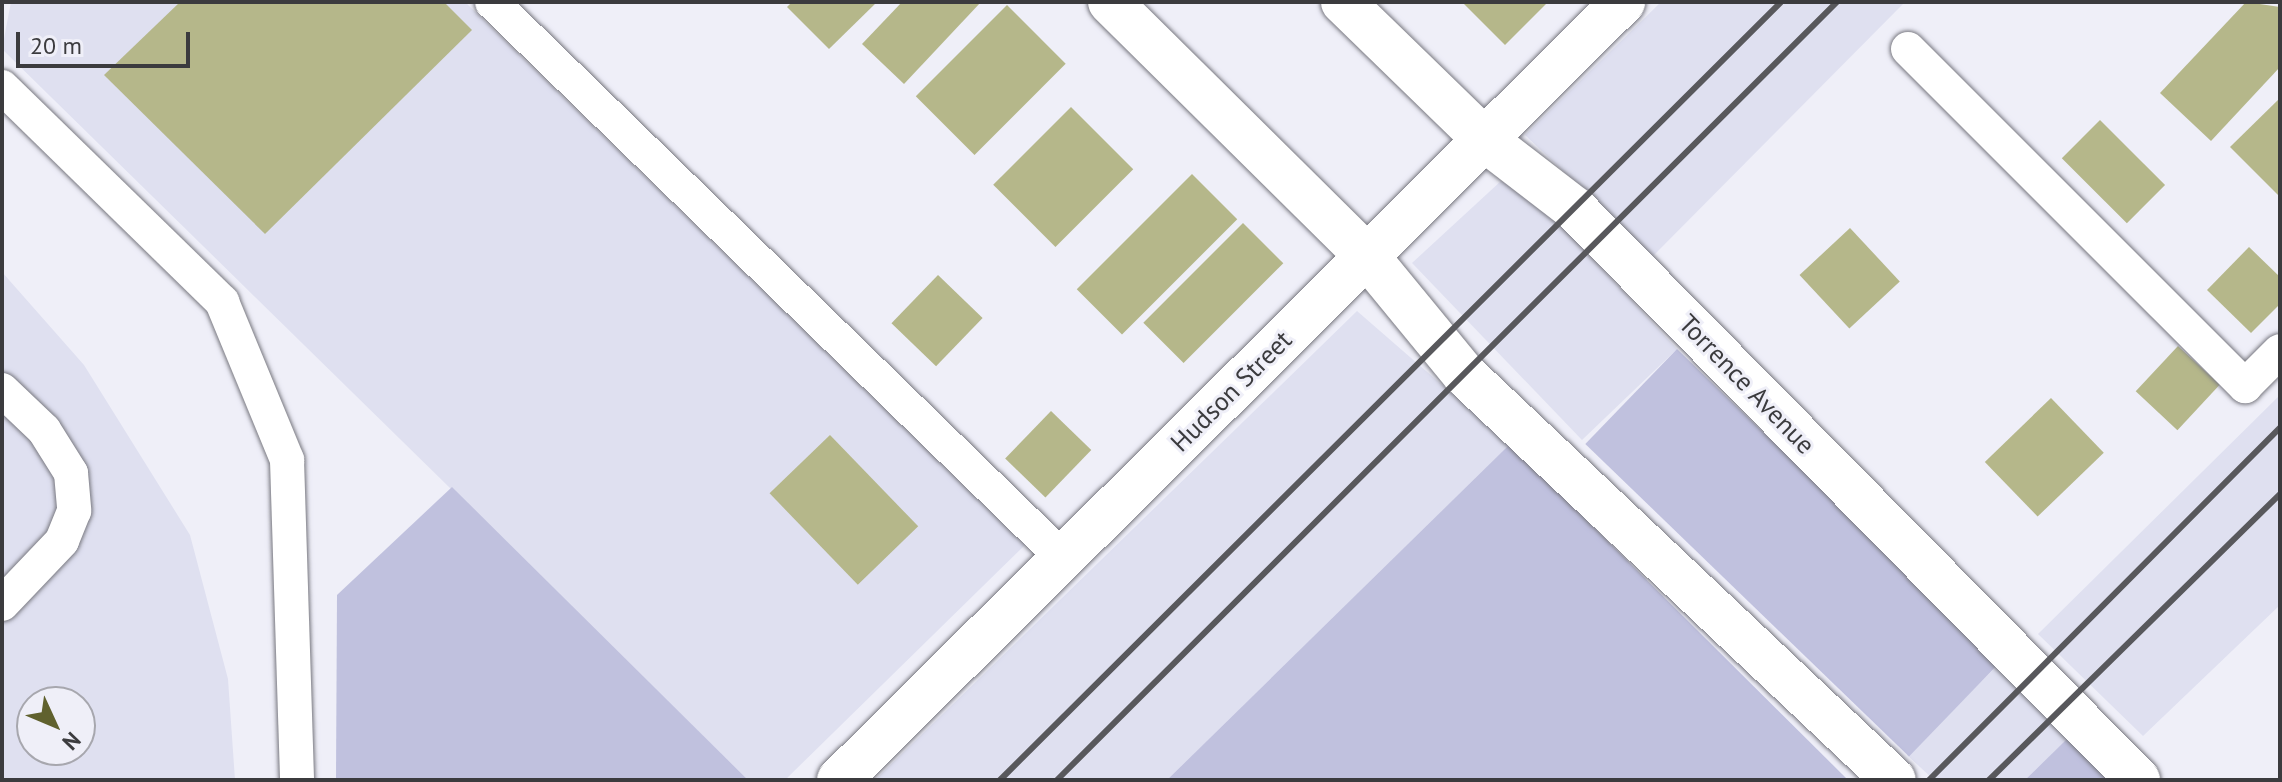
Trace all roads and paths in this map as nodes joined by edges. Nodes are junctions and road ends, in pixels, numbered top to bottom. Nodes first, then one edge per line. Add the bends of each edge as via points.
1 (492, 2) edge
2 (1110, 2) edge
3 (1343, 2) edge
4 (1623, 2) edge
5 (1908, 49) dead end
6 (2, 87) edge
7 (1484, 139) junction
8 (1367, 256) junction
9 (2280, 351) edge
10 (2, 390) edge
11 (1063, 558) junction
12 (2, 604) edge
13 (297, 780) edge
14 (839, 780) edge
15 (1894, 780) edge
16 (2138, 780) edge

1 - 11 lane
2 - 8 street
3 - 7 street, Torrence Avenue
4 - 7 street, Hudson Street
5 - 9 lane via 2245,386
6 - 13 lane via 222,302 287,460
7 - 8 street, Hudson Street
7 - 16 street, Torrence Avenue via 1575,209
8 - 11 street, Hudson Street
8 - 15 street via 1464,374
10 - 12 lane via 44,430 71,473 74,511 62,541
11 - 14 street, Hudson Street

